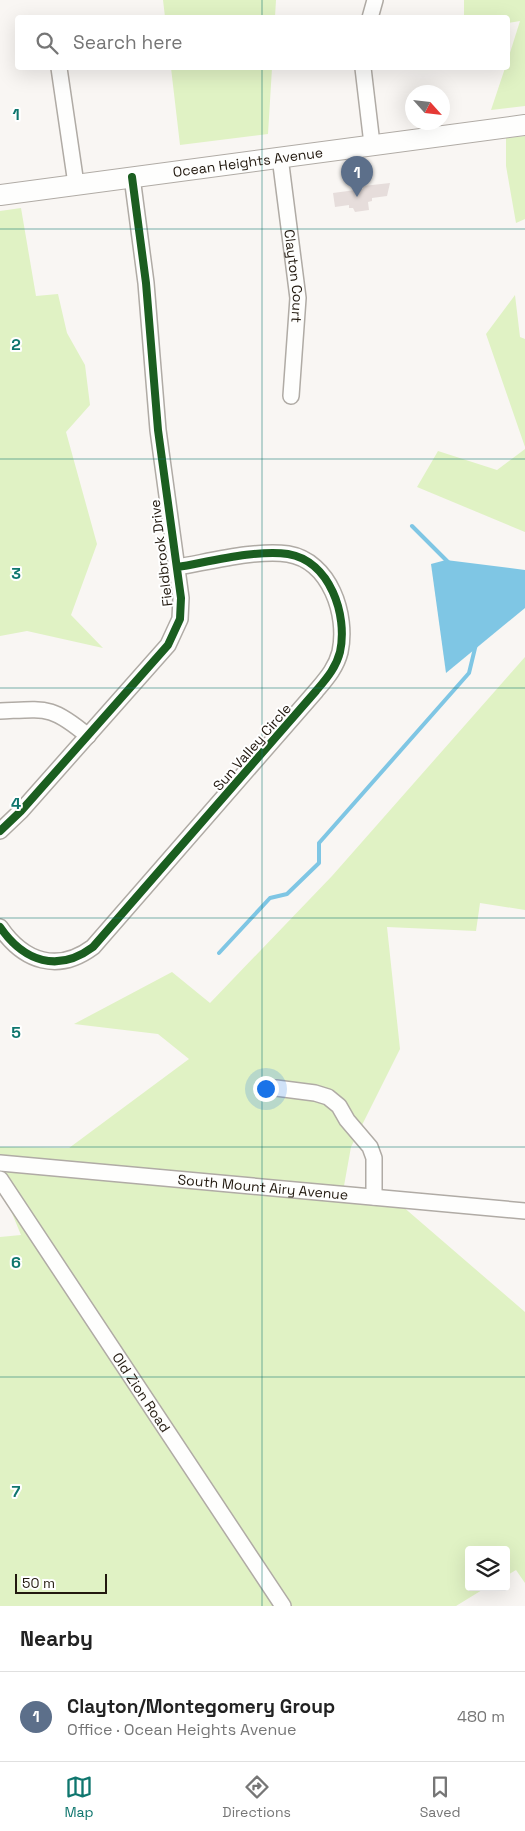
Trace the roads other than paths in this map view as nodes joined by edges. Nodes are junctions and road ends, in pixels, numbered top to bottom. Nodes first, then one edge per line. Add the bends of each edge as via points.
1 (375, 0) edge
2 (371, 15) edge
3 (59, 70) edge
4 (363, 70) edge
5 (525, 125) edge
6 (372, 144) junction
7 (280, 157) junction
8 (132, 177) junction
9 (76, 184) junction
10 (0, 195) edge
11 (292, 396) dead end
12 (178, 567) junction
13 (0, 712) edge
14 (88, 736) junction
15 (0, 831) edge
16 (0, 927) edge
17 (276, 1088) dead end
18 (0, 1163) edge
19 (0, 1179) edge
20 (374, 1197) junction
21 (525, 1211) edge
22 (283, 1606) edge

1 - 2 street
3 - 9 street
4 - 6 street
5 - 6 main road, Ocean Heights Avenue
6 - 7 main road, Ocean Heights Avenue
7 - 8 main road, Ocean Heights Avenue
7 - 11 street, Clayton Court via 298,298
8 - 9 main road, Ocean Heights Avenue
8 - 12 street, Fieldbrook Drive via 158,430
9 - 10 main road, Ocean Heights Avenue
12 - 14 street, Fieldbrook Drive via 182,605 172,640
12 - 16 street, Sun Valley Circle via 271,553 290,554 308,562 329,583 336,600 342,640 335,666 93,947 81,956 66,960 43,960 21,951
13 - 14 street via 55,712 65,716
14 - 15 street, Fieldbrook Drive
17 - 20 street via 328,1097 338,1106 370,1146 374,1158
18 - 20 street, South Mount Airy Avenue
19 - 22 street, Old Zion Road
20 - 21 street, South Mount Airy Avenue

